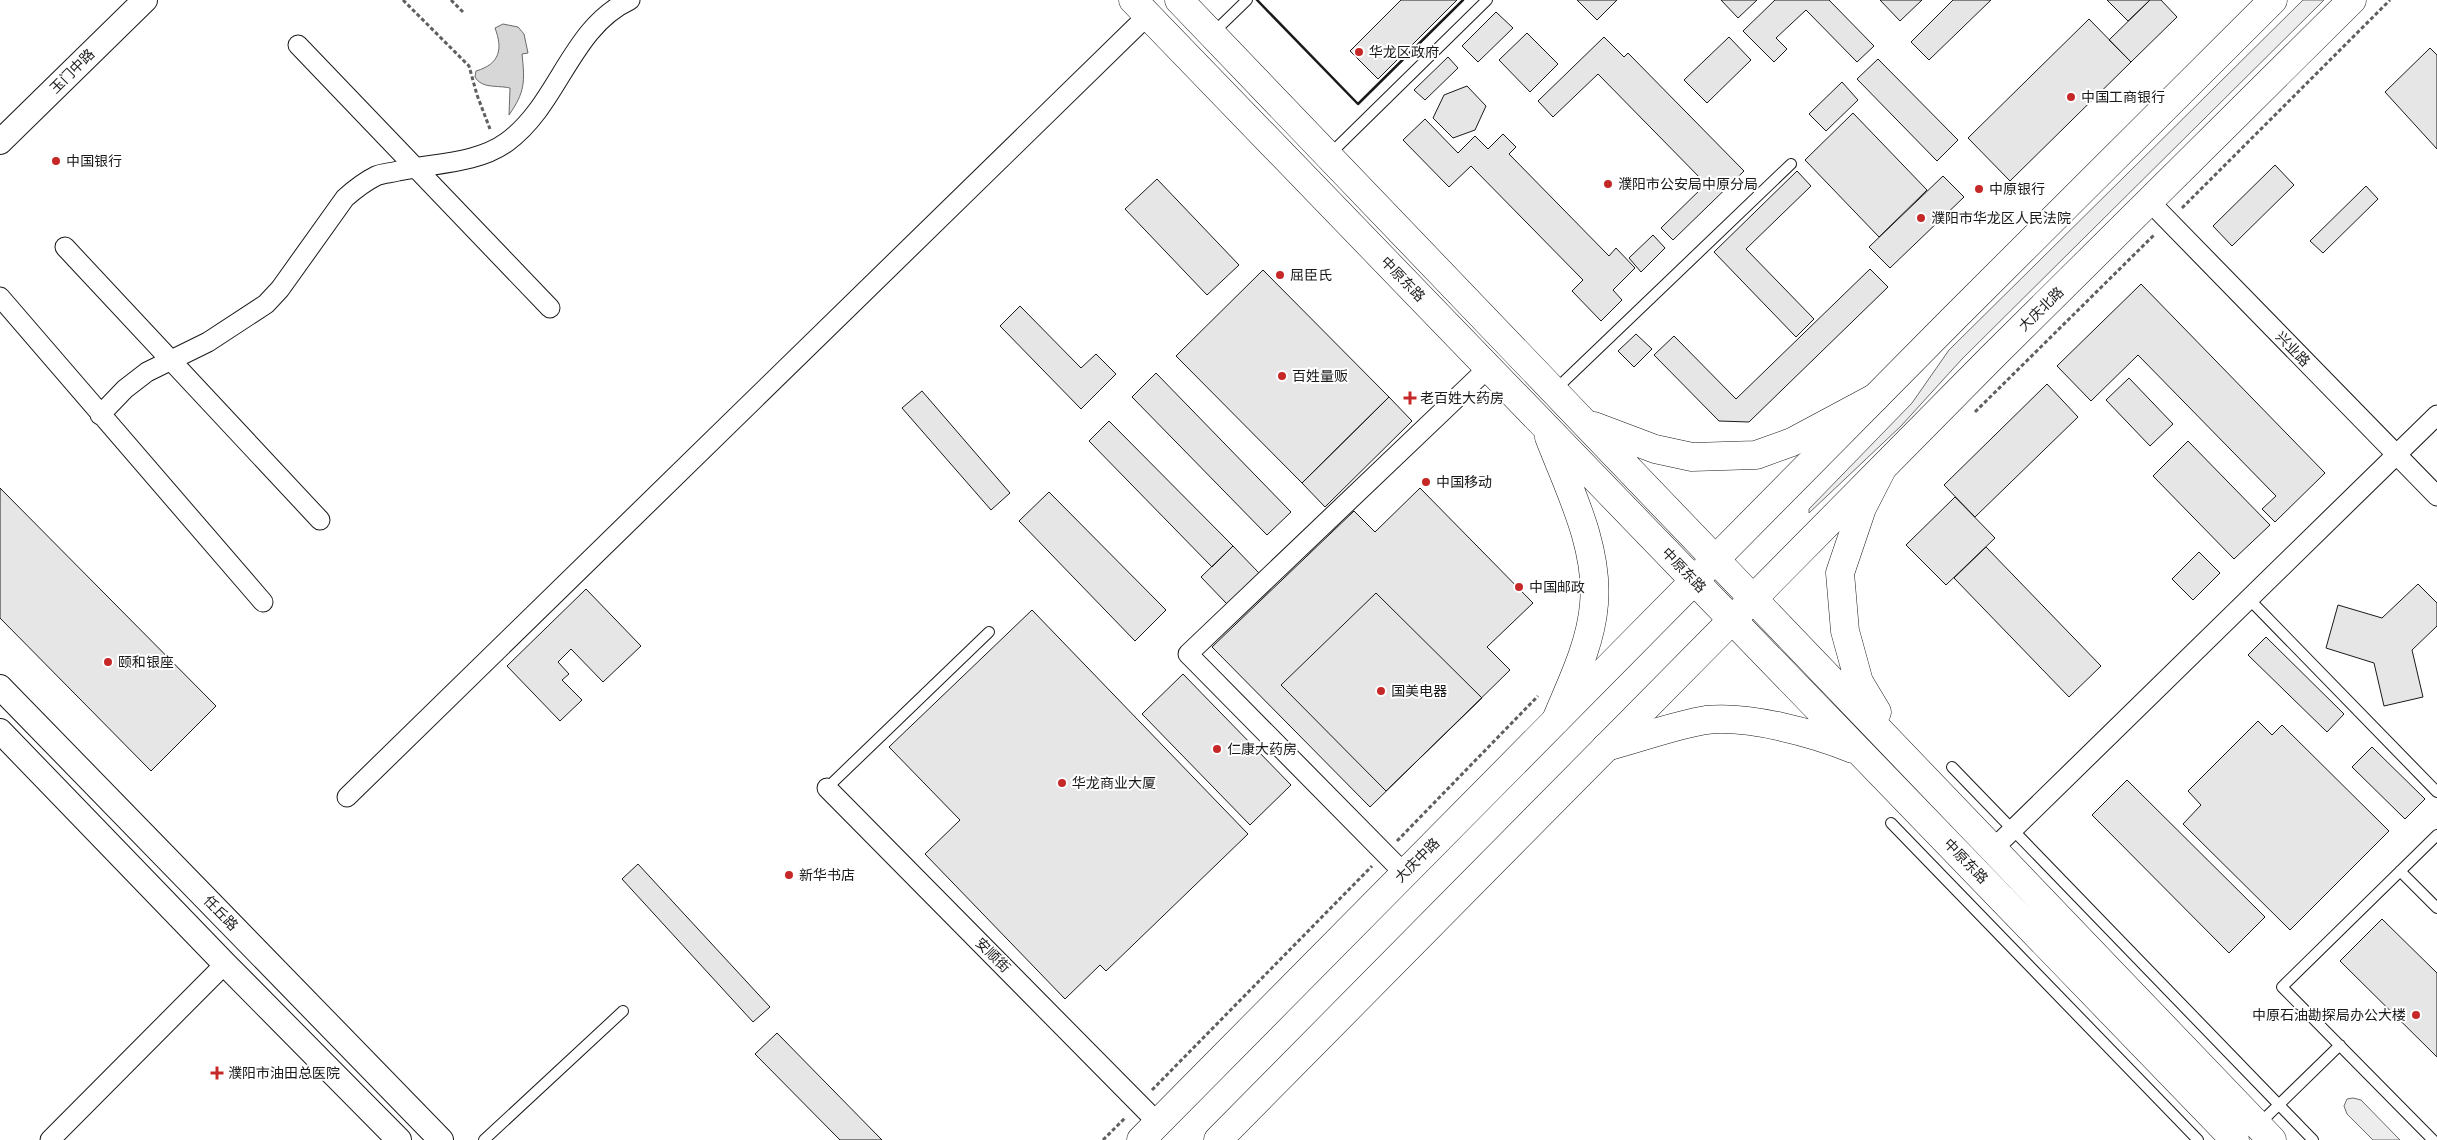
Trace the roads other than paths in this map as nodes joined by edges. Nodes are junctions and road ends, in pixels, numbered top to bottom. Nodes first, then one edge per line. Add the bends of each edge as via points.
1 (144, 0) edge
2 (630, 0) edge
3 (1179, 0) edge
4 (1246, 0) edge
5 (1487, 0) edge
6 (2273, 0) edge
7 (2352, 0) edge
8 (1140, 8) edge
9 (1212, 34) junction
10 (298, 45) dead end
11 (0, 142) edge
12 (1328, 155) junction
13 (1791, 164) dead end
14 (414, 167) junction
15 (2159, 212) junction
16 (65, 247) dead end
17 (0, 297) edge
18 (550, 308) dead end
19 (170, 360) junction
20 (1488, 368) junction
21 (1554, 390) junction
22 (1876, 397) junction
23 (100, 415) junction
24 (2437, 415) edge
25 (1586, 423) junction
26 (1545, 426) junction
27 (2396, 454) junction
28 (1882, 468) junction
29 (2437, 496) edge
30 (320, 520) dead end
31 (1716, 559) junction
32 (1694, 581) junction
33 (1754, 598) junction
34 (2249, 599) junction
35 (263, 602) dead end
36 (1732, 620) junction
37 (989, 632) dead end
38 (0, 687) edge
39 (1556, 720) junction
40 (0, 731) edge
41 (1606, 747) junction
42 (1861, 753) junction
43 (1904, 756) junction
44 (1952, 767) dead end
45 (827, 788) joint
46 (2437, 792) edge
47 (346, 797) dead end
48 (1891, 823) dead end
49 (2012, 830) junction
50 (2437, 835) edge
51 (1993, 849) junction
52 (2400, 871) junction
53 (1404, 873) junction
54 (2437, 908) edge
55 (225, 964) junction
56 (623, 1011) dead end
57 (2340, 1045) junction
58 (2279, 1105) junction
59 (1150, 1132) edge
60 (2253, 1135) edge
61 (50, 1140) edge
62 (399, 1140) edge
63 (442, 1140) edge
64 (484, 1140) edge
65 (1218, 1140) edge
66 (2198, 1140) edge
67 (2313, 1140) edge
68 (2433, 1140) edge

1 - 11 street, 玉门中路
2 - 14 street via 591,31 534,116 507,142 471,158
3 - 9 main road, 中原东路
4 - 9 lane
5 - 12 lane
6 - 22 main road
7 - 15 main road, 大庆北路
8 - 20 main road, 中原东路
8 - 47 street
9 - 12 main road, 中原东路
10 - 14 street
12 - 21 main road, 中原东路
13 - 21 lane
14 - 18 street
14 - 19 street via 377,176 356,189 345,198 266,304 208,342
15 - 27 street, 兴业路
15 - 28 main road, 大庆北路
16 - 19 street
17 - 23 street
19 - 23 street via 125,389
19 - 30 street
20 - 26 main road, 中原东路
20 - 53 street via 1188,654
21 - 25 main road, 中原东路
22 - 25 main road via 1792,442 1756,455 1692,457 1655,449
22 - 31 main road
23 - 35 street
24 - 27 street
25 - 31 main road, 中原东路
26 - 32 main road, 中原东路
26 - 39 main road via 1592,556 1594,605 1584,651
27 - 29 street, 兴业路
27 - 34 street
28 - 33 main road, 大庆北路
28 - 43 main road via 1862,508 1840,573 1845,631 1858,682
31 - 32 main road
31 - 33 main road, 中原东路
32 - 36 main road, 中原东路
32 - 39 main road, 大庆中路
33 - 36 main road, 大庆北路
33 - 43 main road, 中原东路
34 - 46 lane
34 - 49 street
36 - 41 main road
36 - 42 main road, 中原东路
37 - 45 lane
38 - 63 street, 任丘路
39 - 53 main road, 大庆中路
40 - 55 street
41 - 42 main road via 1706,720 1740,720 1827,739
41 - 65 main road
42 - 60 main road, 中原东路
43 - 51 main road, 中原东路
44 - 49 lane
45 - 59 street, 安顺街 via 1139,1103
48 - 66 lane
49 - 51 street
49 - 58 lane
50 - 52 lane
51 - 60 main road, 中原东路
52 - 54 lane
52 - 57 lane via 2282,987
53 - 59 main road, 大庆中路
55 - 61 street
55 - 62 street
56 - 64 lane
57 - 58 lane
57 - 68 lane
58 - 60 lane
58 - 67 lane

